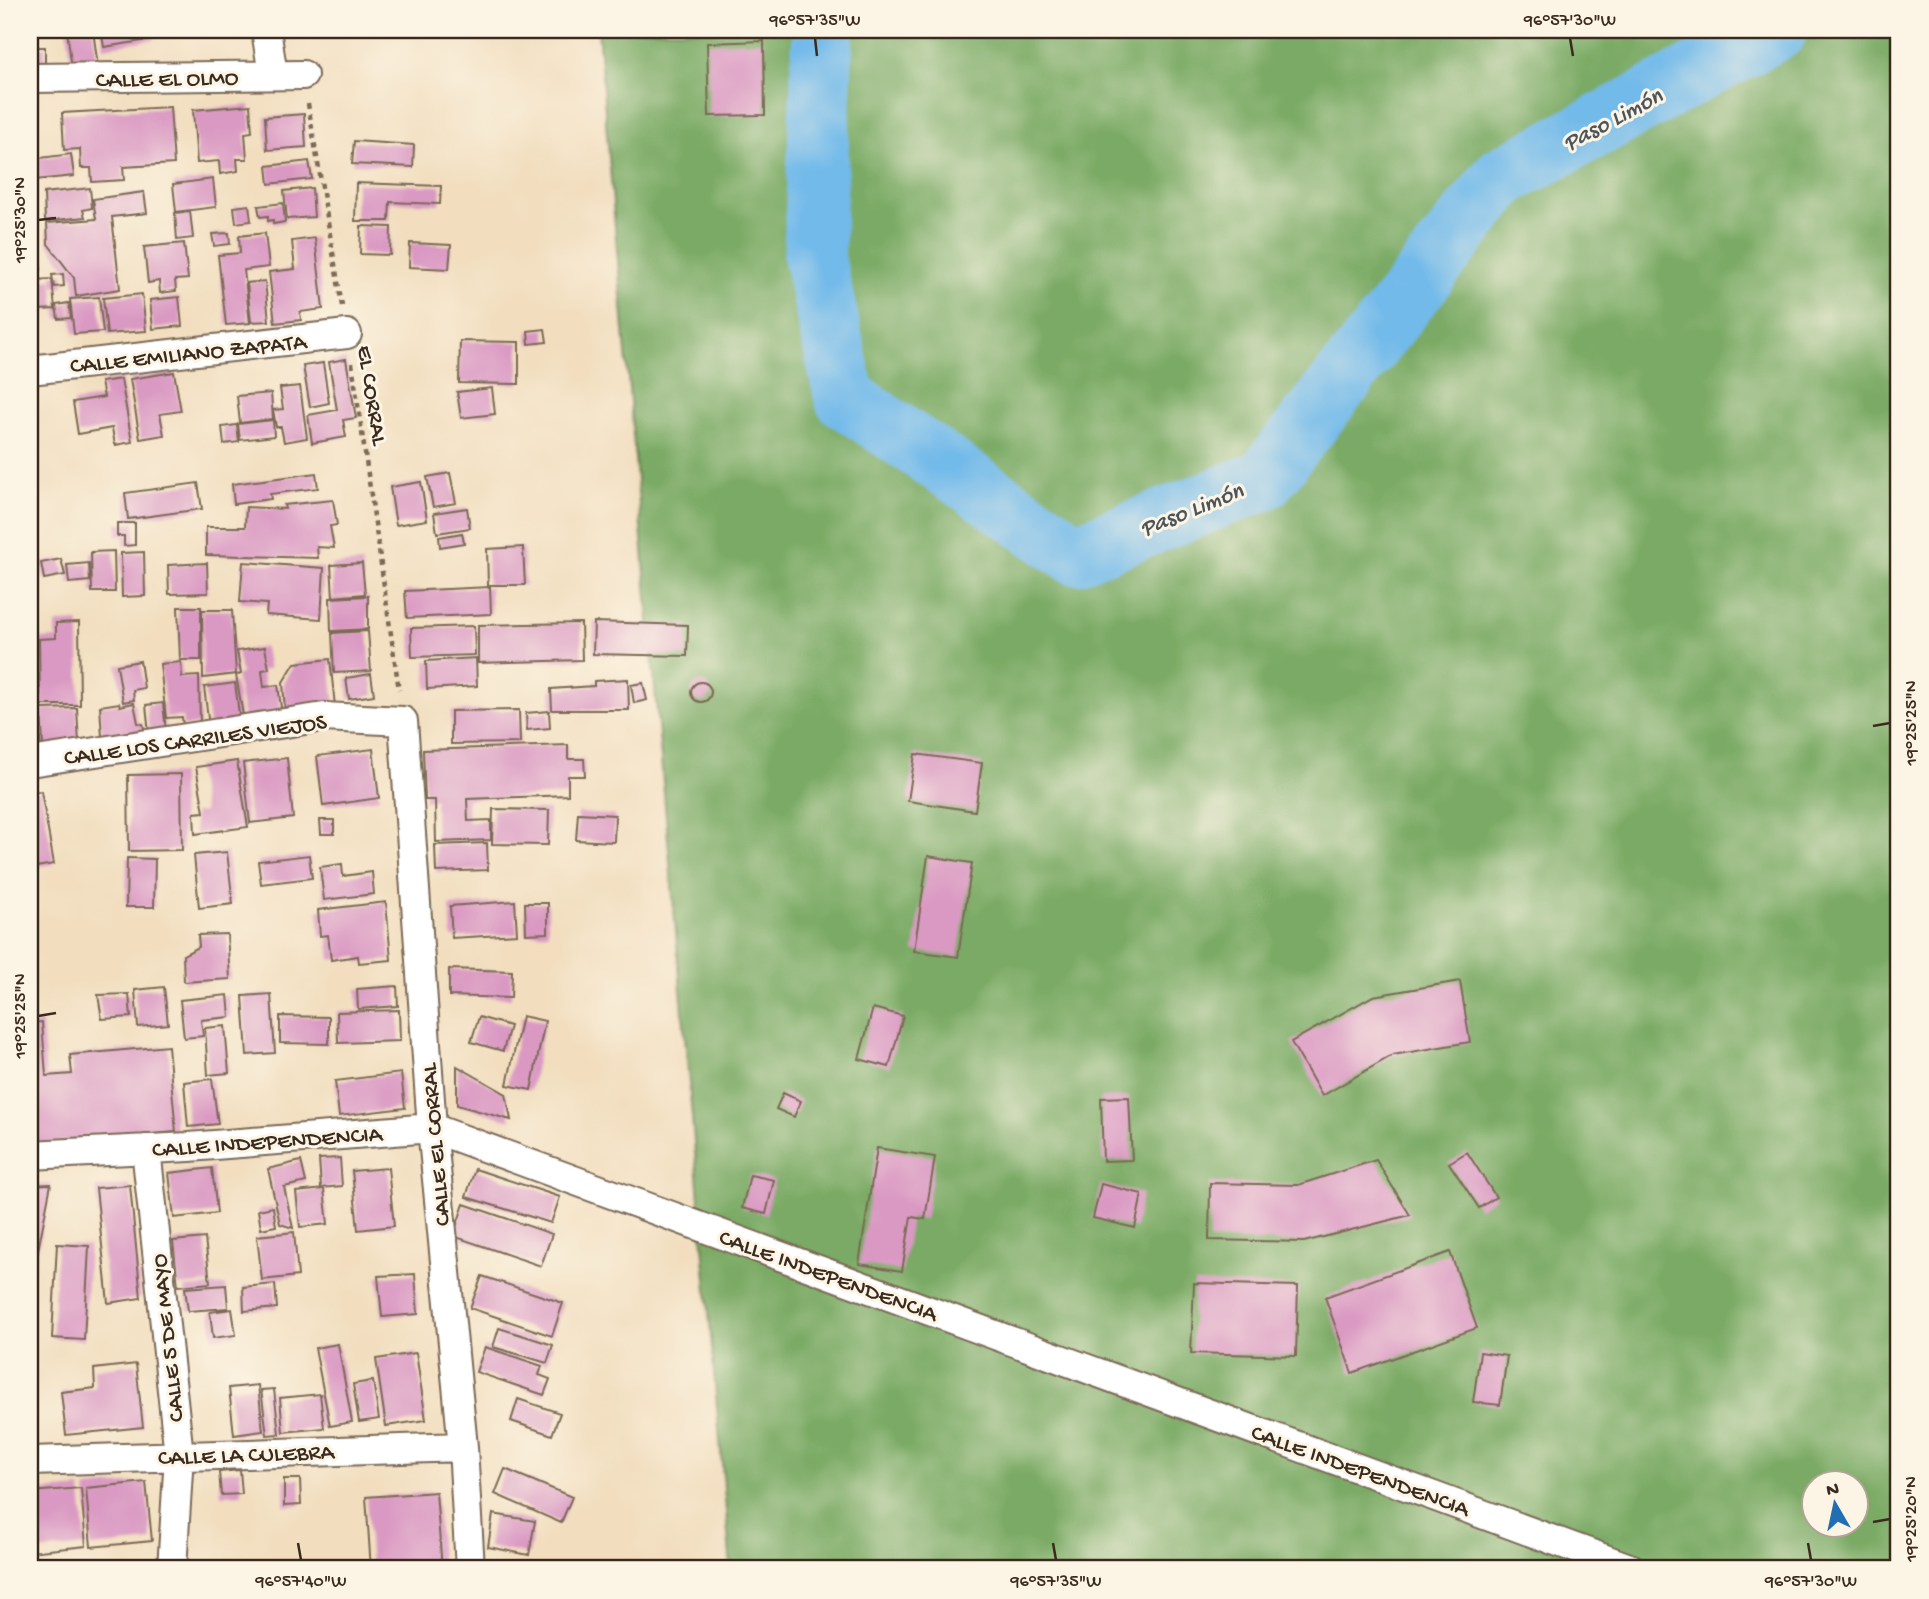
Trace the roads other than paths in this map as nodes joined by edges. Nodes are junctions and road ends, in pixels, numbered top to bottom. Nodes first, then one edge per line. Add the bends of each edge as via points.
1 (266, 30) edge
2 (273, 75) junction
3 (303, 75) road end
4 (30, 78) edge
5 (347, 334) road end
6 (30, 370) edge
7 (403, 721) joint
8 (30, 762) edge
9 (432, 1128) junction
10 (146, 1149) junction
11 (30, 1155) edge
12 (463, 1447) junction
13 (179, 1455) junction
14 (30, 1461) edge
15 (172, 1569) edge
16 (470, 1569) edge
17 (1632, 1569) edge

1 - 2 street
2 - 3 street, CALLE EL OLMO
2 - 4 street, CALLE EL OLMO
5 - 6 street, CALLE EMILIANO ZAPATA
7 - 8 street, CALLE LOS CARRILES VIEJOS via 324,717
7 - 9 street, CALLE EL CORRAL
9 - 10 street, CALLE INDEPENDENCIA
9 - 12 street, CALLE EL CORRAL
9 - 17 street, CALLE INDEPENDENCIA
10 - 11 street, CALLE INDEPENDENCIA
10 - 13 street, CALLE 5 DE MAYO
12 - 13 street, CALLE LA CULEBRA
12 - 16 street, CALLE EL CORRAL
13 - 14 street, CALLE LA CULEBRA
13 - 15 street, CALLE 5 DE MAYO

